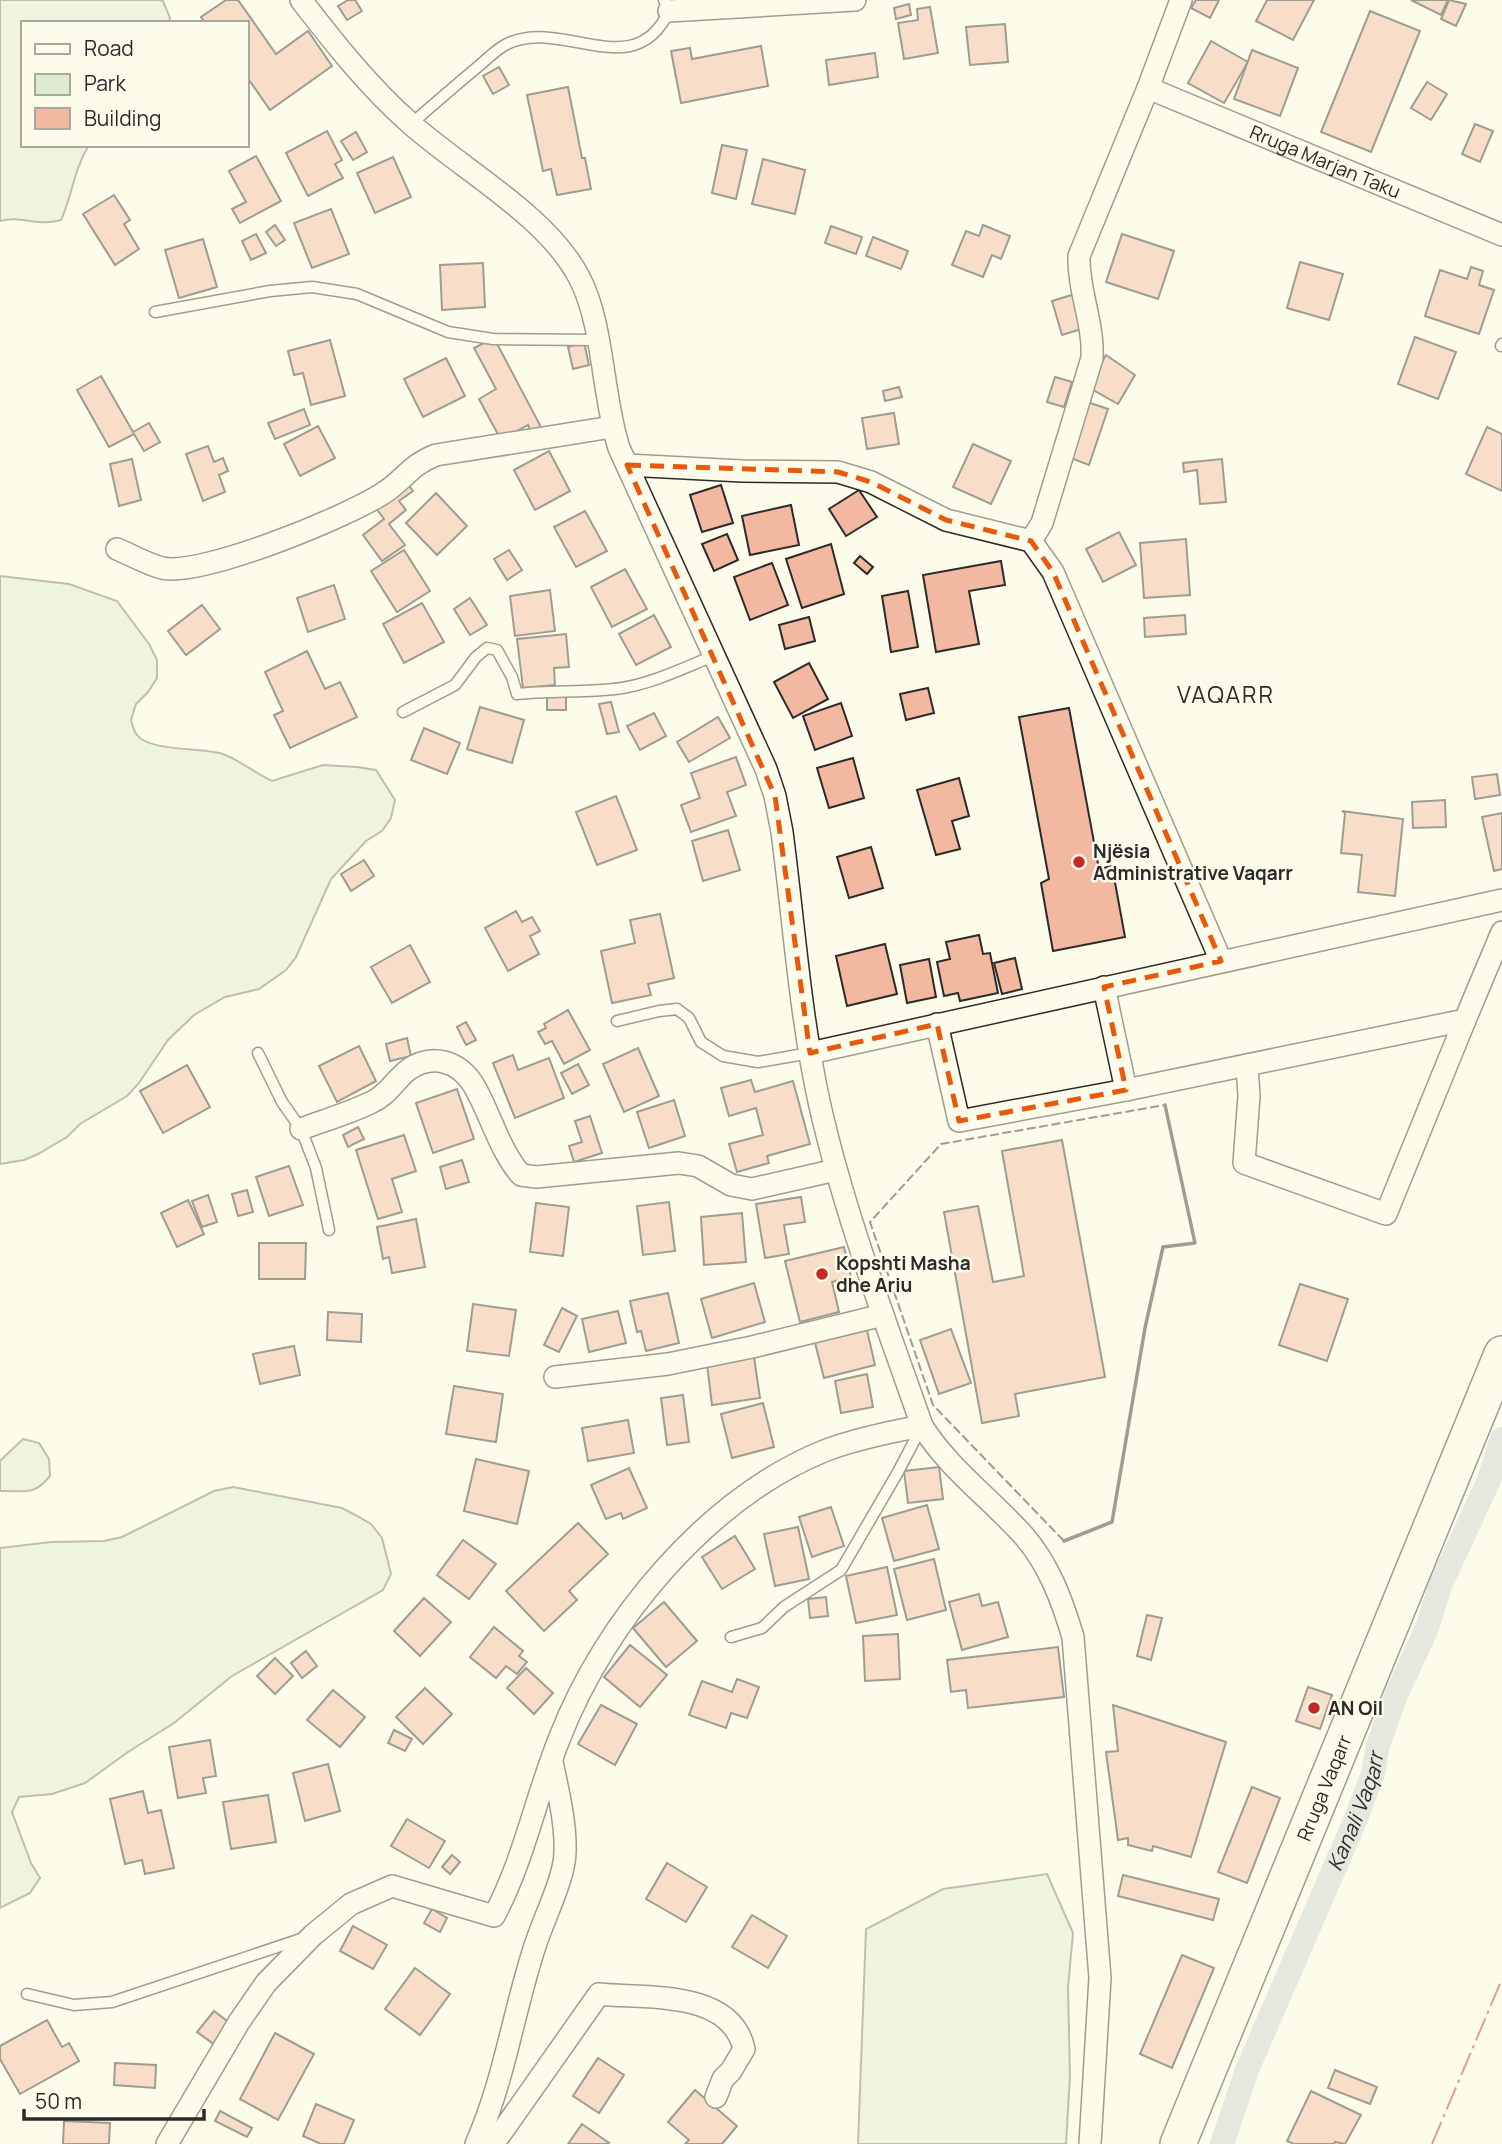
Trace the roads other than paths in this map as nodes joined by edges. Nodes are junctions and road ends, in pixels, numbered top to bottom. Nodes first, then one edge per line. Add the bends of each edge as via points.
1 (302, 0) edge
2 (855, 0) edge
3 (1181, 0) edge
4 (666, 6) edge
5 (1148, 88) junction
6 (411, 124) junction
7 (1502, 235) edge
8 (155, 312) dead end
9 (597, 340) junction
10 (612, 427) junction
11 (627, 465) junction
12 (1031, 541) junction
13 (117, 549) dead end
14 (716, 655) junction
15 (404, 712) dead end
16 (1502, 900) edge
17 (1502, 932) edge
18 (1221, 961) junction
19 (1104, 987) junction
20 (1465, 1020) junction
21 (617, 1021) dead end
22 (937, 1024) junction
23 (258, 1053) dead end
24 (810, 1053) junction
25 (1247, 1065) junction
26 (1126, 1090) junction
27 (301, 1129) junction
28 (836, 1170) junction
29 (329, 1230) dead end
30 (883, 1315) junction
31 (1502, 1354) edge
32 (555, 1377) dead end
33 (922, 1426) junction
34 (731, 1637) dead end
35 (551, 1759) junction
36 (313, 1935) junction
37 (27, 1994) dead end
38 (716, 2097) dead end
39 (167, 2144) edge
40 (476, 2144) edge
41 (491, 2144) edge
42 (1090, 2144) edge
43 (1178, 2144) edge

1 - 6 street via 346,58
2 - 4 street
3 - 5 street
4 - 6 lane via 663,24 650,38 628,47 605,48 545,37 505,45
5 - 7 street, Rruga Marjan Taku
5 - 12 street via 1079,256 1092,358 1042,523
6 - 9 street via 538,225 564,252 581,279
8 - 9 lane via 312,287 358,294 448,332 493,338
9 - 10 street
10 - 11 street
10 - 13 street via 436,455 418,462 386,491 356,509 198,567 163,568
11 - 12 street via 838,472 871,482 946,520
11 - 14 street
12 - 18 street via 1053,572
14 - 15 lane via 623,688 517,694 497,650 487,648 455,685
14 - 24 street via 775,796
16 - 18 street
17 - 20 street
18 - 19 street
19 - 22 street
19 - 26 street
20 - 25 street
20 - 25 street via 1386,1214 1244,1163
21 - 24 lane via 677,1009 689,1018 701,1042 723,1056 758,1062
22 - 24 street
22 - 26 street via 959,1121
23 - 27 lane
24 - 28 street
25 - 26 street
27 - 28 street via 372,1103 411,1068 429,1061 446,1062 460,1068 473,1086 499,1143 520,1175 679,1163 698,1166 732,1185 752,1189
27 - 29 lane via 316,1168
28 - 30 street
30 - 32 street via 668,1364
30 - 33 street
31 - 43 main road, Rruga Vaqarr
33 - 34 lane via 841,1570 784,1607 762,1628
33 - 35 street via 824,1451 773,1477 724,1510 621,1622
33 - 42 street via 937,1451 1044,1564 1061,1597 1073,1637 1100,1978
35 - 36 street via 510,1885 494,1916 392,1886 351,1904
35 - 40 street via 565,1854 534,1947 501,2076
36 - 37 lane via 112,2002 74,2004
36 - 39 street via 266,1983
38 - 41 street via 744,2049 732,2025 699,2003 599,1994

